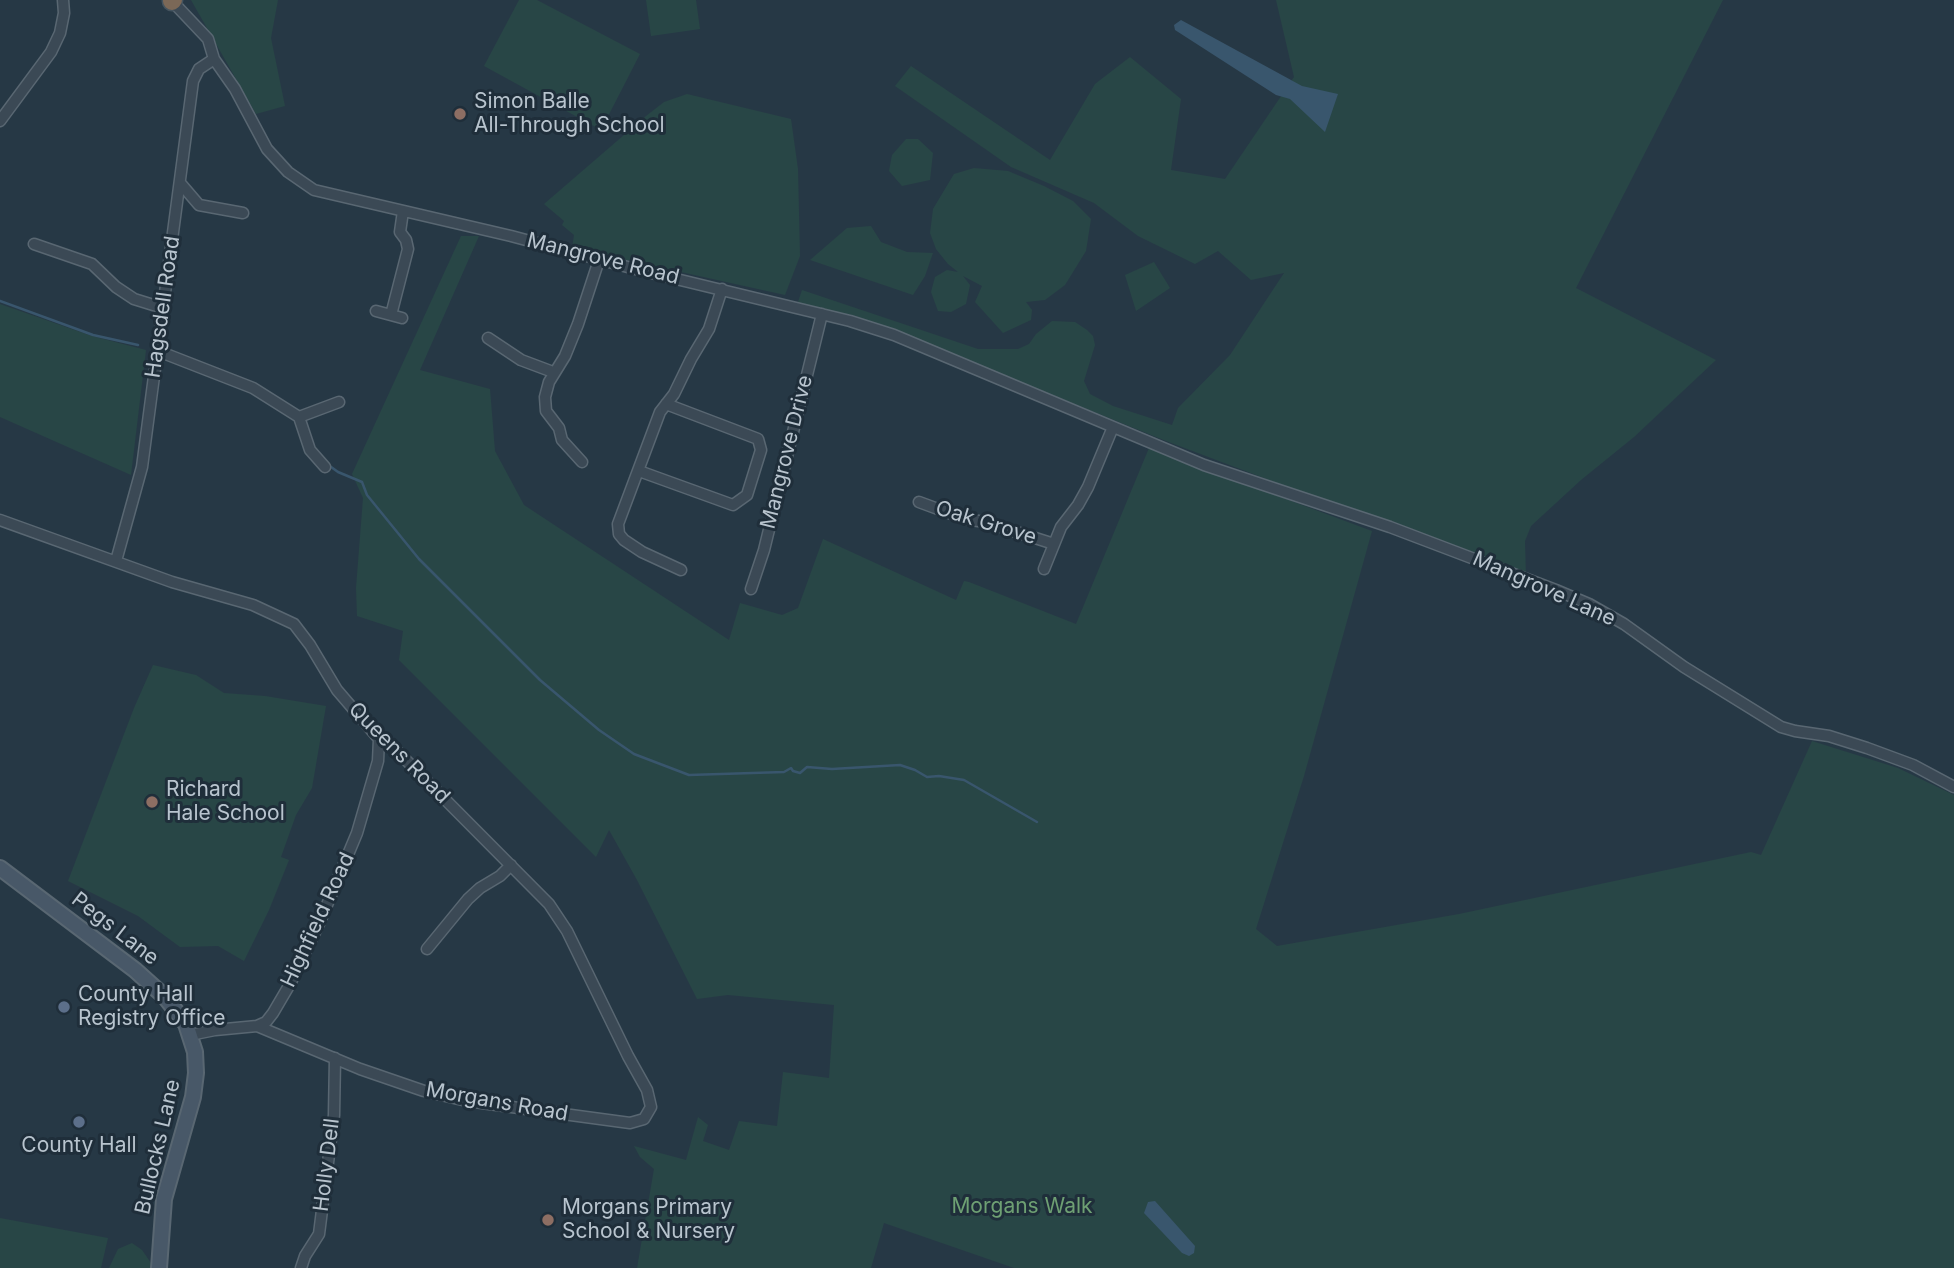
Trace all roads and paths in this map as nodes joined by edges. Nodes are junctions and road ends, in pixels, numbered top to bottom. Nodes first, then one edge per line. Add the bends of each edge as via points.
1 (63, 0) edge
2 (172, 0) edge
3 (215, 59) junction
4 (0, 121) edge
5 (181, 184) junction
6 (403, 211) junction
7 (243, 213) dead end
8 (34, 244) dead end
9 (599, 260) junction
10 (722, 289) junction
11 (163, 308) junction
12 (376, 311) dead end
13 (821, 314) junction
14 (391, 315) junction
15 (402, 318) dead end
16 (488, 338) dead end
17 (158, 351) junction
18 (553, 372) junction
19 (339, 402) dead end
20 (666, 404) junction
21 (299, 417) junction
22 (1114, 426) junction
23 (582, 462) dead end
24 (325, 467) dead end
25 (639, 471) junction
26 (919, 502) dead end
27 (0, 520) edge
28 (1054, 544) junction
29 (116, 561) junction
30 (1044, 569) dead end
31 (681, 570) dead end
32 (751, 589) dead end
33 (379, 739) junction
34 (1954, 787) edge
35 (511, 864) junction
36 (0, 868) edge
37 (427, 949) dead end
38 (257, 1026) junction
39 (190, 1035) junction
40 (335, 1058) junction
41 (652, 1102) joint
42 (159, 1268) edge
43 (301, 1268) edge

1 - 4 street via 60,33 51,52
2 - 3 street, Mangrove Road via 208,39
3 - 5 street, Hagsdell Road via 199,69 193,81
3 - 6 street, Mangrove Road via 267,149 288,172 314,190
5 - 7 street via 199,205
5 - 11 street, Hagsdell Road
6 - 9 street, Mangrove Road
6 - 14 street via 400,232 408,249
8 - 11 street via 92,264 134,299
9 - 10 street, Mangrove Road
9 - 18 street via 575,333
10 - 13 street, Mangrove Road
10 - 20 street via 709,329
11 - 17 street, Hagsdell Road
12 - 14 street
13 - 22 street, Mangrove Road via 928,348
13 - 32 street, Mangrove Drive
14 - 15 street
16 - 18 street via 521,360
17 - 21 street via 253,388
17 - 29 street, Hagsdell Road via 142,467
18 - 23 street via 545,390 546,411 562,440
19 - 21 street
20 - 25 street
20 - 25 street via 758,439 761,450 747,495 733,505
21 - 24 street via 310,450
22 - 28 street, Oak Grove via 1083,497
22 - 34 street, Mangrove Lane via 1204,465 1390,527 1589,604 1781,727 1867,748
25 - 31 street via 618,524 619,534 642,552
26 - 28 street, Oak Grove
27 - 29 street, Queens Road
28 - 30 street, Oak Grove
29 - 33 street, Queens Road via 287,619 303,635 337,690
33 - 35 street, Queens Road via 394,748
33 - 38 street, Highfield Road via 372,786 335,888 290,984 273,1013
35 - 37 street via 468,898
35 - 41 street, Queens Road via 549,904 567,931
36 - 39 main road, Pegs Lane via 157,989
38 - 39 street
38 - 40 street, Morgans Road
39 - 42 main road, Bullocks Lane via 195,1052 193,1097 164,1199
40 - 41 street, Morgans Road via 424,1091 489,1104 630,1123 644,1119
40 - 43 street, Holly Dell via 334,1115 319,1234

